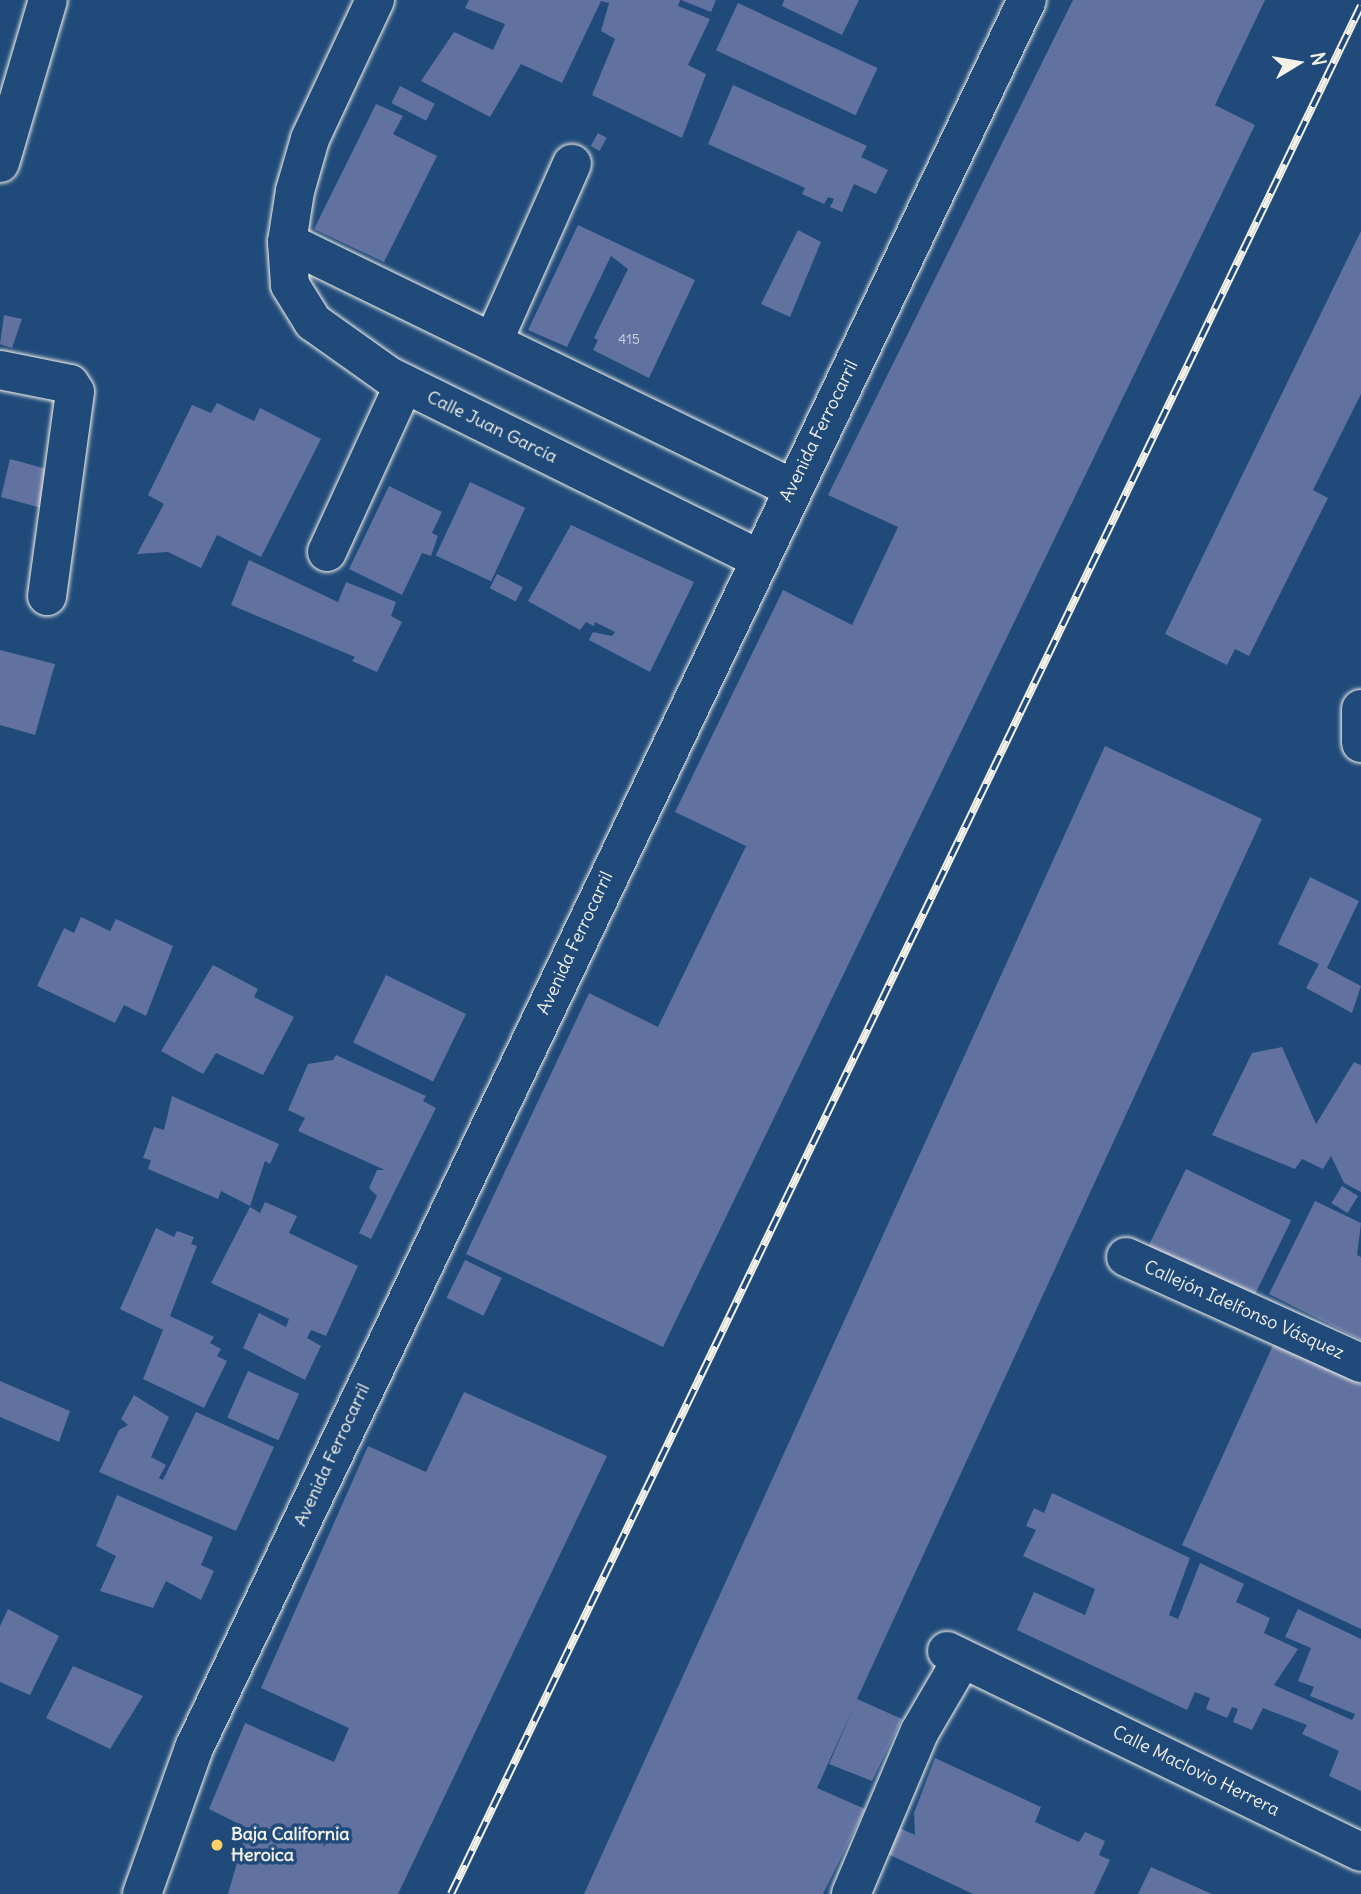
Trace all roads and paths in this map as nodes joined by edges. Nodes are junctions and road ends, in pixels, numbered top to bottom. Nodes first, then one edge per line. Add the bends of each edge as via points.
1 (48, 0) edge
2 (374, 0) edge
3 (1027, 0) edge
4 (0, 163) edge
5 (572, 164) dead end
6 (287, 242) junction
7 (493, 342) junction
8 (0, 370) edge
9 (404, 384) junction
10 (792, 488) junction
11 (327, 552) dead end
12 (757, 558) junction
13 (47, 596) dead end
14 (1126, 1257) dead end
15 (1361, 1363) edge
16 (1361, 1852) edge
17 (142, 1894) edge
18 (851, 1894) edge

1 - 4 street
2 - 6 street, Calle Juan García via 310,139
3 - 10 street, Avenida Ferrocarril
5 - 7 street
6 - 7 street
6 - 9 street, Calle Juan García via 290,285 313,322
7 - 10 street
8 - 13 street via 70,384 75,391
9 - 11 street
9 - 12 street, Calle Juan García
10 - 12 street, Avenida Ferrocarril
12 - 17 street, Avenida Ferrocarril via 194,1748
14 - 15 street, Callejón Idelfonso Vásquez
16 - 18 street, Calle Maclovio Herrera via 954,1655

